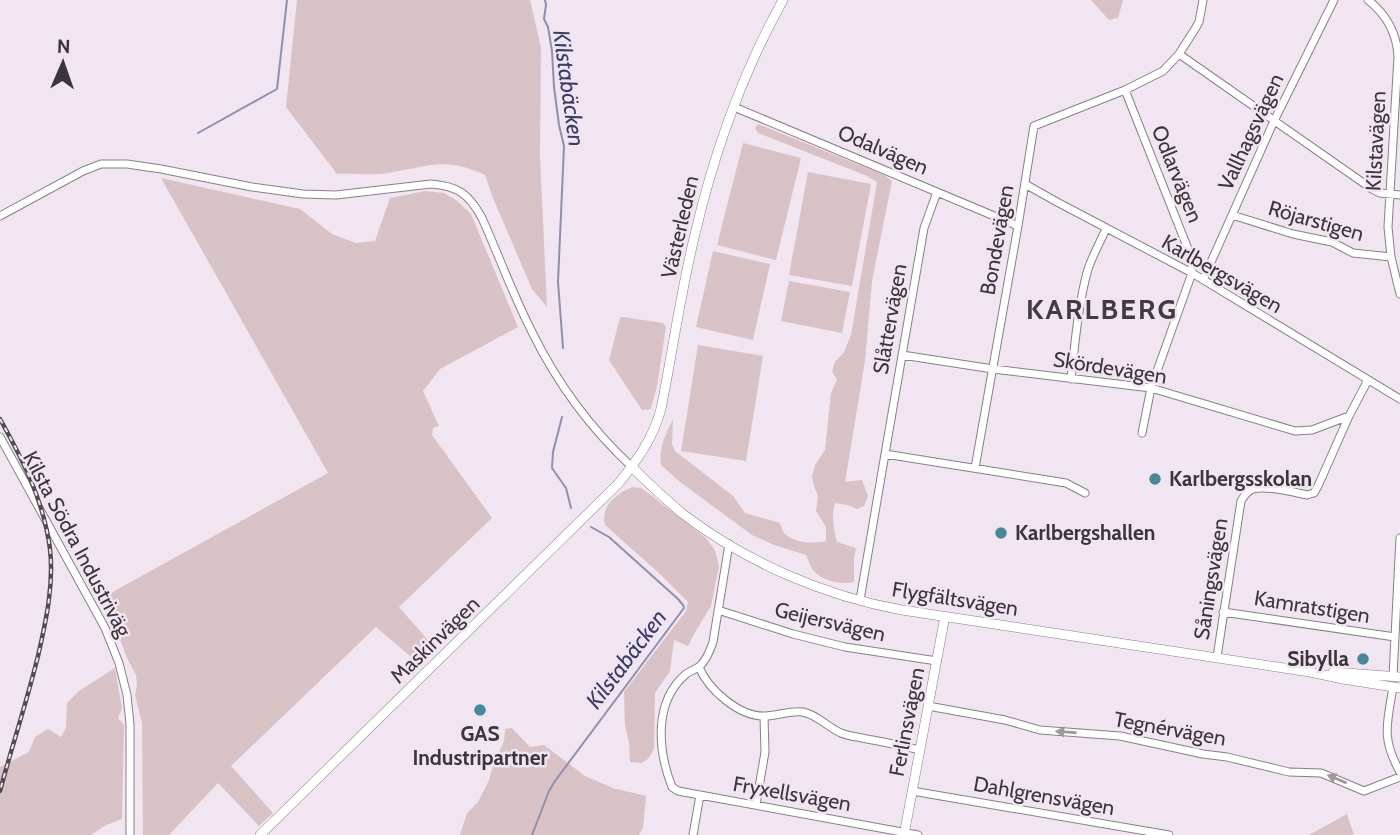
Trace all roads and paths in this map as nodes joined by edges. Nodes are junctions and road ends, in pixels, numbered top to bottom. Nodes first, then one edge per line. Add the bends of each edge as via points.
1 (783, 0) edge
2 (1203, 0) edge
3 (1334, 0) edge
4 (1368, 0) edge
5 (1179, 54) junction
6 (1125, 90) junction
7 (733, 107) junction
8 (1274, 121) junction
9 (1025, 184) junction
10 (937, 192) junction
11 (1391, 195) junction
12 (1400, 195) edge
13 (1232, 215) junction
14 (0, 216) edge
15 (1018, 226) junction
16 (1106, 229) junction
17 (1391, 257) junction
18 (1192, 273) junction
19 (1203, 280) junction
20 (1400, 294) edge
21 (902, 355) junction
22 (993, 369) junction
23 (1071, 379) junction
24 (1367, 380) junction
25 (1151, 388) junction
26 (1400, 399) edge
27 (1349, 415) junction
28 (1142, 433) dead end
29 (0, 437) edge
30 (885, 454) junction
31 (632, 467) junction
32 (975, 468) junction
33 (1085, 493) dead end
34 (1400, 538) edge
35 (729, 544) junction
36 (860, 600) junction
37 (718, 610) junction
38 (1223, 612) junction
39 (945, 616) junction
40 (1395, 637) junction
41 (1217, 657) junction
42 (937, 662) junction
43 (699, 667) junction
44 (1396, 682) edge
45 (928, 706) junction
46 (764, 716) junction
47 (920, 750) junction
48 (1400, 775) edge
49 (912, 791) junction
50 (700, 795) junction
51 (756, 805) junction
52 (1133, 832) edge
53 (262, 834) edge
54 (904, 834) edge
55 (130, 835) edge
56 (693, 835) edge
57 (918, 835) edge
58 (1169, 835) edge

1 - 7 street, Västerleden
2 - 5 street, Bondevägen via 1199,22
3 - 8 street, Vallhagsvägen
4 - 11 street, Kilstavägen via 1388,20 1398,43
5 - 6 street, Bondevägen via 1157,75
5 - 8 street
6 - 9 street, Bondevägen via 1034,126
6 - 18 street, Odlarvägen via 1192,259
7 - 10 street, Odalvägen
7 - 31 street, Västerleden via 697,223 658,422
8 - 11 street via 1372,189
8 - 13 street, Vallhagsvägen
9 - 15 street, Bondevägen
9 - 16 street, Karlbergsvägen
10 - 15 street, Odalvägen
10 - 21 street, Slåttervägen via 924,228
11 - 12 street
11 - 17 street, Kilstavägen
13 - 17 street, Röjarstigen via 1332,242 1353,253
13 - 19 street, Vallhagsvägen
14 - 31 street via 94,165 114,163 303,194 336,195 431,184 456,188 467,195 482,218 555,372 578,408
15 - 22 street, Bondevägen
16 - 18 street, Karlbergsvägen
16 - 23 street via 1089,265
17 - 20 street, Kilstavägen
18 - 19 street, Karlbergsvägen
18 - 25 street
19 - 24 street, Karlbergsvägen
21 - 22 street, Skördevägen
21 - 30 street, Slåttervägen
22 - 23 street, Skördevägen
22 - 32 street, Bondevägen
23 - 25 street, Skördevägen
24 - 26 street, Karlbergsvägen
24 - 27 street, Såningsvägen
25 - 27 street, Skördevägen via 1295,430 1312,430
25 - 28 street
27 - 38 street, Såningsvägen via 1314,492 1259,488 1245,494
29 - 55 street, Kilsta Södra Industriväg via 105,628 119,663 130,724
30 - 32 street
30 - 36 street, Slåttervägen
31 - 35 street, Flygfältsvägen via 684,514
31 - 53 street, Maskinvägen
32 - 33 street via 1066,483
34 - 40 street
35 - 36 street, Flygfältsvägen via 778,570
35 - 37 street
36 - 39 street, Flygfältsvägen
37 - 42 street, Geijersvägen via 836,645
37 - 43 street via 713,642
38 - 40 street, Kamratstigen
38 - 41 street, Såningsvägen
39 - 41 street, Flygfältsvägen
39 - 42 street, Ferlinsvägen
40 - 44 street
41 - 44 street, Flygfältsvägen
42 - 45 street, Ferlinsvägen
43 - 46 street via 713,690 727,701 752,715
43 - 50 street via 687,674 670,698 660,741 672,787
44 - 48 street via 1387,741
45 - 47 street, Ferlinsvägen
48 -> 45 street, Tegnérvägen via 1364,791 1321,773 1289,772 1120,736 1040,730
46 - 47 street via 803,712 841,733
46 - 51 street via 765,752
47 - 49 street, Ferlinsvägen
49 - 52 street, Dahlgrensvägen
49 - 54 street, Ferlinsvägen
50 - 51 street, Fryxellsvägen
50 - 56 street, Fryxellsvägen
51 - 54 street, Fryxellsvägen
52 - 58 street, Dahlgrensvägen
54 - 57 street, Fryxellsvägen

